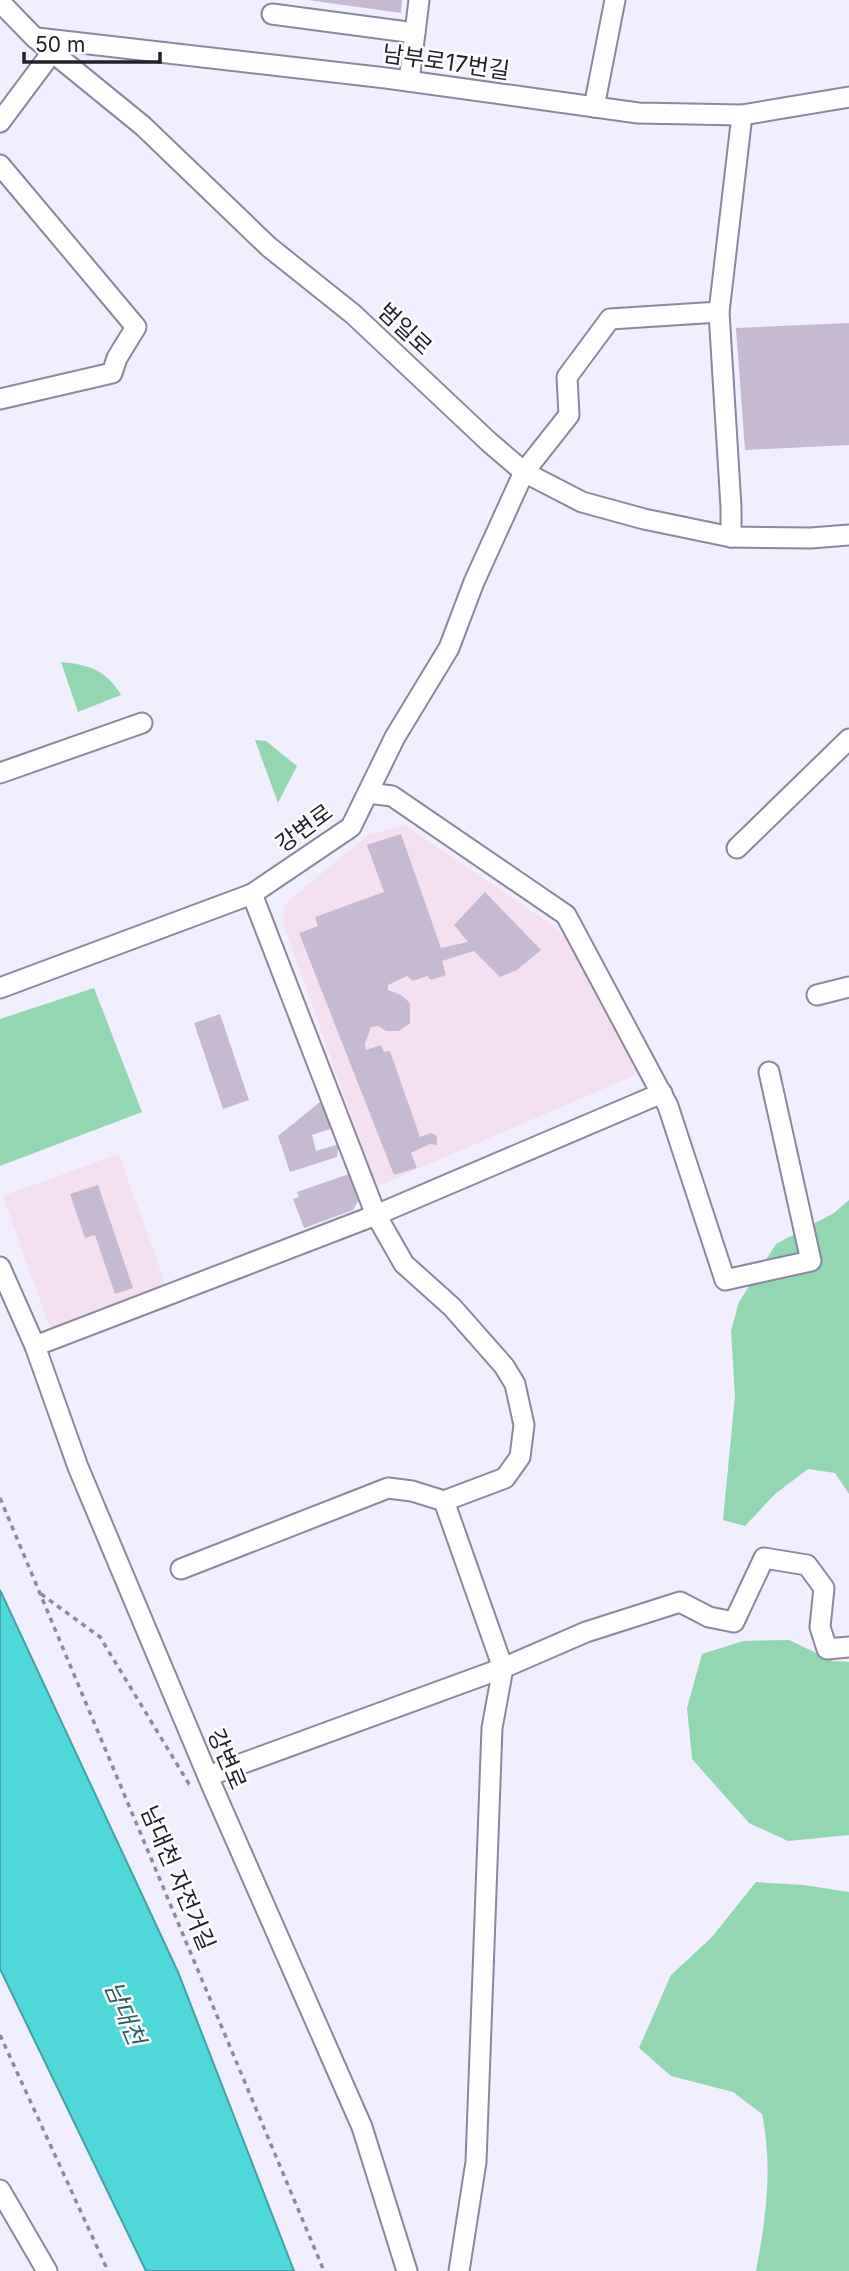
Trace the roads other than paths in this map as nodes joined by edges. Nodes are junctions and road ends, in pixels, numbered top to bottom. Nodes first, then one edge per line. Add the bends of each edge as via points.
1 (419, 0) edge
2 (615, 0) edge
3 (0, 2) edge
4 (272, 14) dead end
5 (415, 33) junction
6 (35, 38) junction
7 (53, 51) junction
8 (409, 81) junction
9 (849, 97) edge
10 (594, 107) junction
11 (742, 115) junction
12 (0, 122) edge
13 (0, 165) edge
14 (719, 312) junction
15 (0, 399) edge
16 (524, 472) junction
17 (849, 535) edge
18 (731, 537) junction
19 (142, 723) dead end
20 (849, 739) edge
21 (0, 774) edge
22 (368, 793) junction
23 (737, 848) dead end
24 (252, 894) junction
25 (849, 987) edge
26 (0, 988) edge
27 (817, 995) dead end
28 (769, 1072) dead end
29 (662, 1093) junction
30 (376, 1216) junction
31 (0, 1267) edge
32 (35, 1346) junction
33 (444, 1500) junction
34 (181, 1569) dead end
35 (849, 1647) edge
36 (503, 1668) junction
37 (210, 1781) junction
38 (0, 2190) edge
39 (47, 2271) edge
40 (407, 2271) edge
41 (458, 2271) edge

1 - 5 street
2 - 10 street
3 - 6 street, 범일로
4 - 5 street
5 - 8 street
6 - 7 street, 범일로
6 - 8 street, 남부로17번길
7 - 12 street
7 - 16 street, 범일로 via 143,126 269,247 353,314
8 - 10 street, 남부로17번길
9 - 11 street, 남부로17번길
10 - 11 street, 남부로17번길 via 638,113
11 - 14 street
13 - 15 street via 136,327 111,373
14 - 16 street, 강변로 via 610,319 567,377 569,415
14 - 18 street
16 - 18 street, 범일로 via 582,502
16 - 22 street, 강변로 via 449,648 395,737
17 - 18 street, 범일로
19 - 21 street
20 - 23 street
22 - 24 street, 강변로 via 351,827
22 - 29 street via 392,796 566,915
24 - 26 street, 강변로
24 - 30 street
25 - 27 street
28 - 29 street via 811,1261 725,1280
29 - 30 street
30 - 32 street
30 - 33 street via 404,1264 452,1307 515,1384 524,1425 520,1457 505,1478
31 - 32 street, 강변로
32 - 37 street, 강변로 via 78,1467
33 - 34 street via 388,1488
33 - 36 street
35 - 36 street via 827,1649 820,1627 824,1588 807,1564 764,1558 734,1622 709,1617 680,1602 586,1632
36 - 37 street
36 - 41 street via 492,1728 476,2162
37 - 40 street, 강변로 via 362,2127
38 - 39 street

